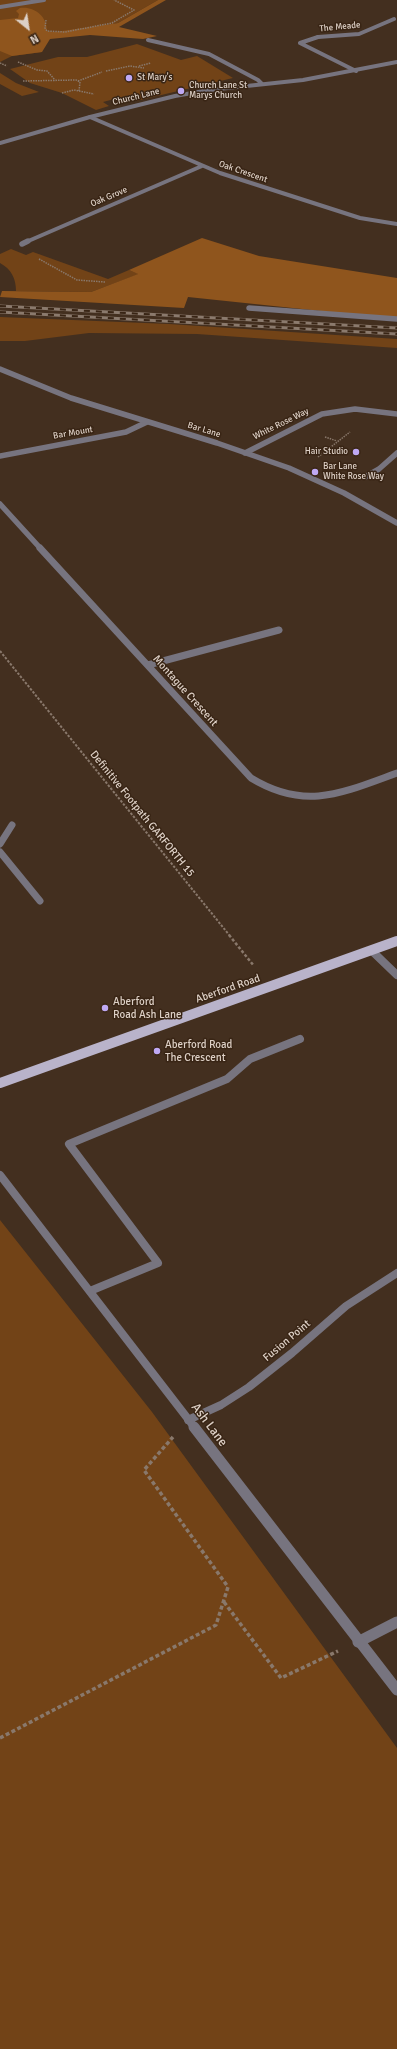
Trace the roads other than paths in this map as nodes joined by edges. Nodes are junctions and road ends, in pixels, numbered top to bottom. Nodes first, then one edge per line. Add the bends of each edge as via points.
1 (44, 0) edge
2 (0, 8) edge
3 (394, 19) dead end
4 (148, 40) dead end
5 (397, 62) edge
6 (356, 70) junction
7 (262, 84) junction
8 (90, 117) junction
9 (0, 143) edge
10 (202, 166) junction
11 (397, 224) edge
12 (22, 244) road end
13 (249, 308) dead end
14 (397, 318) edge
15 (0, 370) edge
16 (397, 414) edge
17 (147, 422) junction
18 (245, 452) junction
19 (397, 453) edge
20 (0, 456) edge
21 (365, 477) dead end
22 (0, 504) edge
23 (397, 523) edge
24 (279, 630) dead end
25 (148, 666) junction
26 (397, 773) edge
27 (12, 825) dead end
28 (0, 844) edge
29 (0, 852) edge
30 (40, 901) dead end
31 (397, 941) edge
32 (371, 950) junction
33 (397, 975) edge
34 (300, 1039) dead end
35 (0, 1084) edge
36 (0, 1176) edge
37 (397, 1273) edge
38 (90, 1291) junction
39 (188, 1420) junction
40 (397, 1622) edge
41 (358, 1642) junction
42 (397, 1690) edge

1 - 2 street
3 - 6 street, The Meade via 359,34 318,37 300,43
4 - 7 street via 209,54
5 - 6 street, Church Lane
6 - 7 street, Church Lane via 303,80
7 - 8 street, Church Lane via 193,92
8 - 9 street, Church Lane
8 - 10 street, Oak Crescent
10 - 11 street, Oak Crescent via 360,218
10 - 12 street, Oak Grove
13 - 14 street
15 - 17 street, Bar Lane via 50,391
16 - 18 street, White Rose Way via 355,409 322,414
17 - 18 street, Bar Lane
17 - 20 street, Bar Mount via 120,434
18 - 23 street, Bar Lane via 290,468
19 - 21 street
22 - 25 street, Montague Crescent
24 - 25 street
25 - 26 street, Montague Crescent via 251,778 263,787 291,796 317,798
27 - 28 street
29 - 30 street
31 - 32 main road, Aberford Road
32 - 33 street
32 - 35 main road, Aberford Road
34 - 38 street via 250,1059 227,1079 69,1144 158,1263
36 - 38 street, Ash Lane
37 - 39 street, Fusion Point via 346,1306 292,1354 249,1387 221,1405
38 - 39 street, Ash Lane
39 - 41 street, Ash Lane
40 - 41 street
41 - 42 street, Ash Lane

